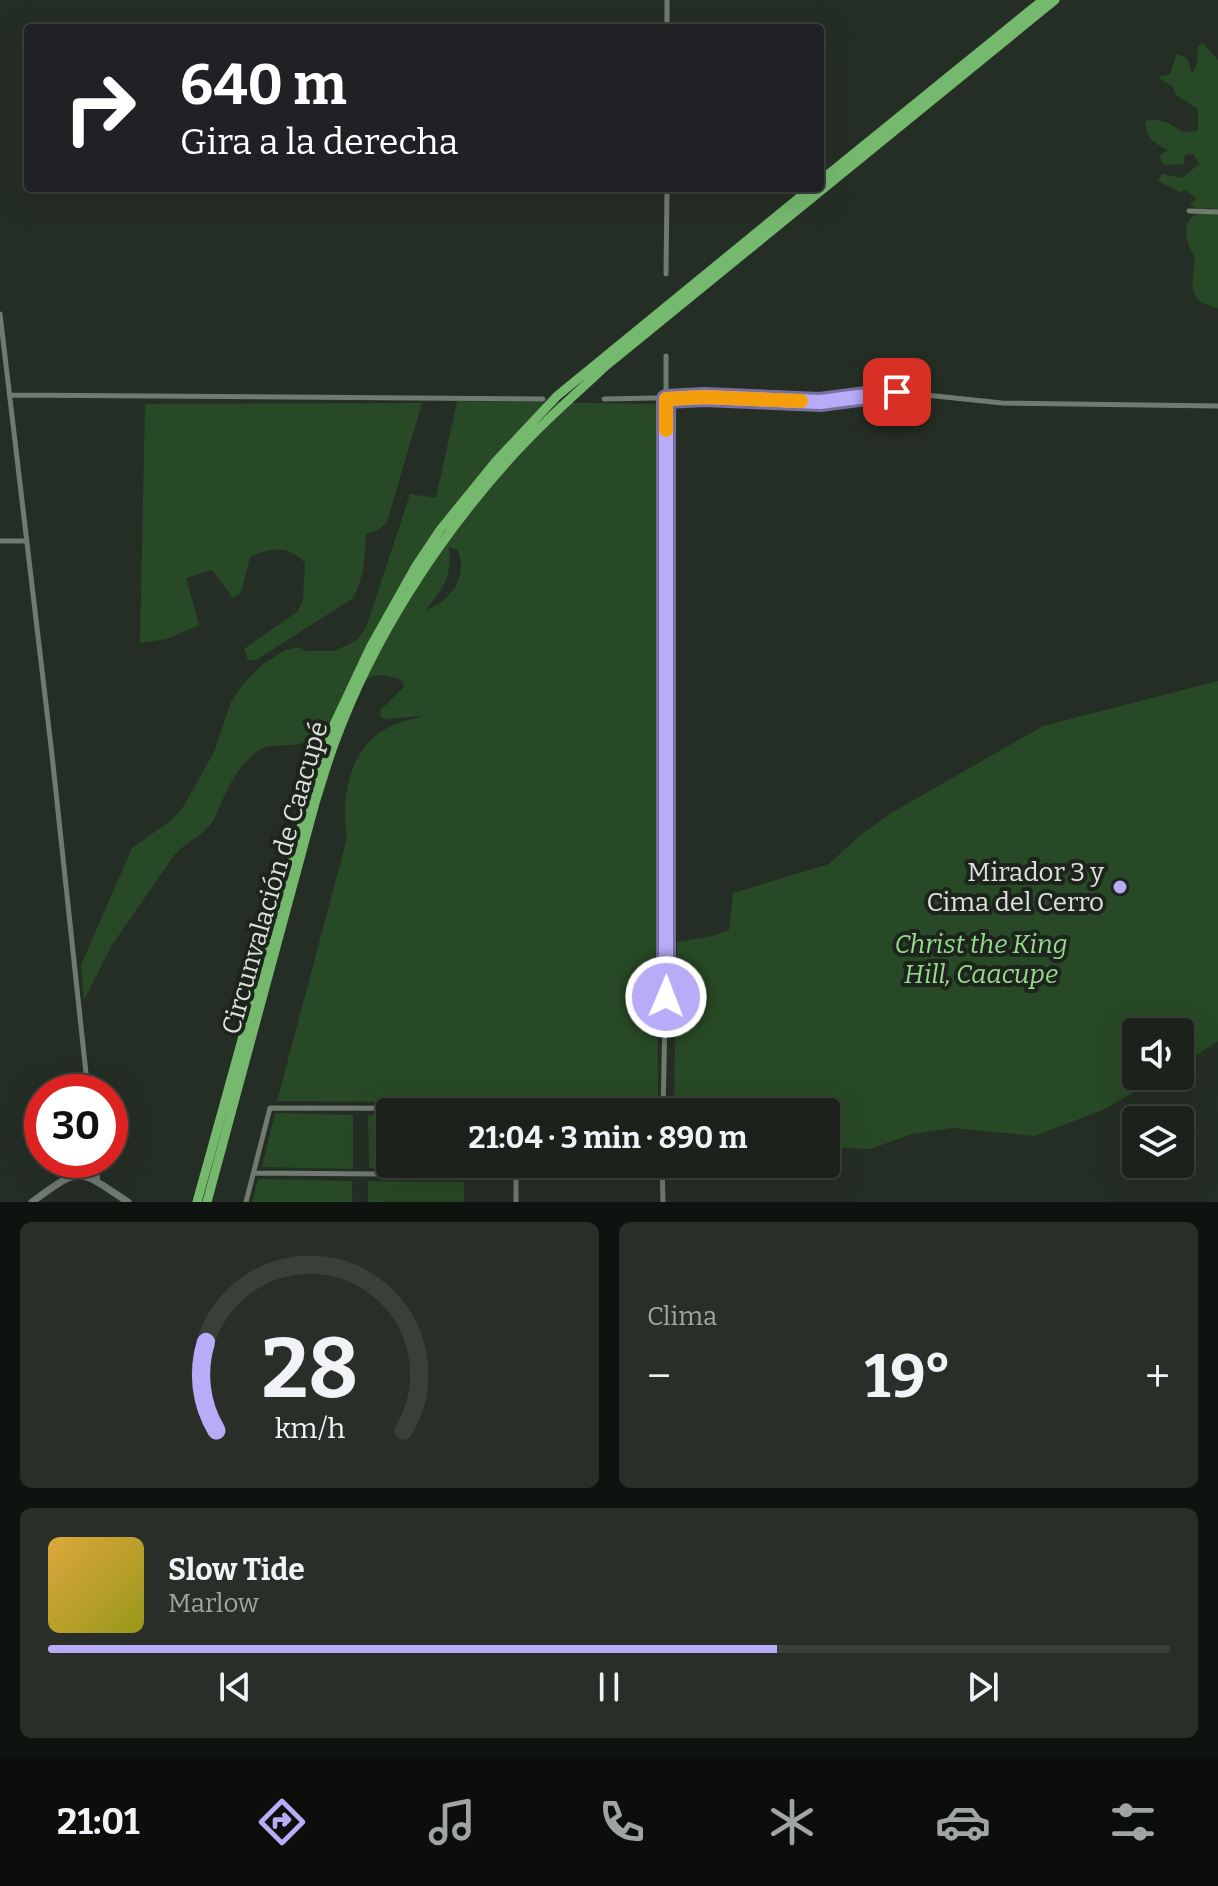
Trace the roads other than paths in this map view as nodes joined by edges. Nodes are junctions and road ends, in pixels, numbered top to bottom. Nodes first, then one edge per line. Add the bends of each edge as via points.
1 (667, 0) edge
2 (1043, 0) edge
3 (1055, 0) edge
4 (667, 24) edge
5 (824, 178) edge
6 (824, 188) edge
7 (667, 192) edge
8 (806, 192) edge
9 (819, 192) edge
10 (1189, 211) dead end
11 (1218, 212) edge
12 (666, 274) dead end
13 (0, 314) edge
14 (666, 356) dead end
15 (10, 395) junction
16 (543, 399) dead end
17 (604, 399) dead end
18 (666, 399) junction
19 (1218, 406) edge
20 (0, 541) edge
21 (27, 541) junction
22 (86, 1074) edge
23 (663, 1098) edge
24 (376, 1109) edge
25 (254, 1173) junction
26 (376, 1175) edge
27 (97, 1178) edge
28 (516, 1178) edge
29 (662, 1178) edge
30 (98, 1182) junction
31 (32, 1202) edge
32 (128, 1202) edge
33 (197, 1202) edge
34 (207, 1202) edge
35 (246, 1202) edge
36 (516, 1202) edge
37 (663, 1202) edge

1 - 4 street
2 - 5 highway
3 - 6 highway, Circunvalación de Caacupé
7 - 12 street
8 - 33 highway, Circunvalación de Caacupé via 557,396 496,461 416,566 323,748
9 - 34 highway, Circunvalación de Caacupé via 556,411 507,461 412,589 336,738
10 - 11 street
13 - 15 street
14 - 18 street
15 - 16 street
15 - 21 street
17 - 18 street
18 - 19 street via 820,402 897,392 1002,403
18 - 23 street
20 - 21 street
21 - 22 street
24 - 25 street via 270,1108
25 - 26 street
25 - 35 street
27 - 30 street
28 - 36 street
29 - 37 street
30 - 31 street via 89,1175 67,1176
30 - 32 street

